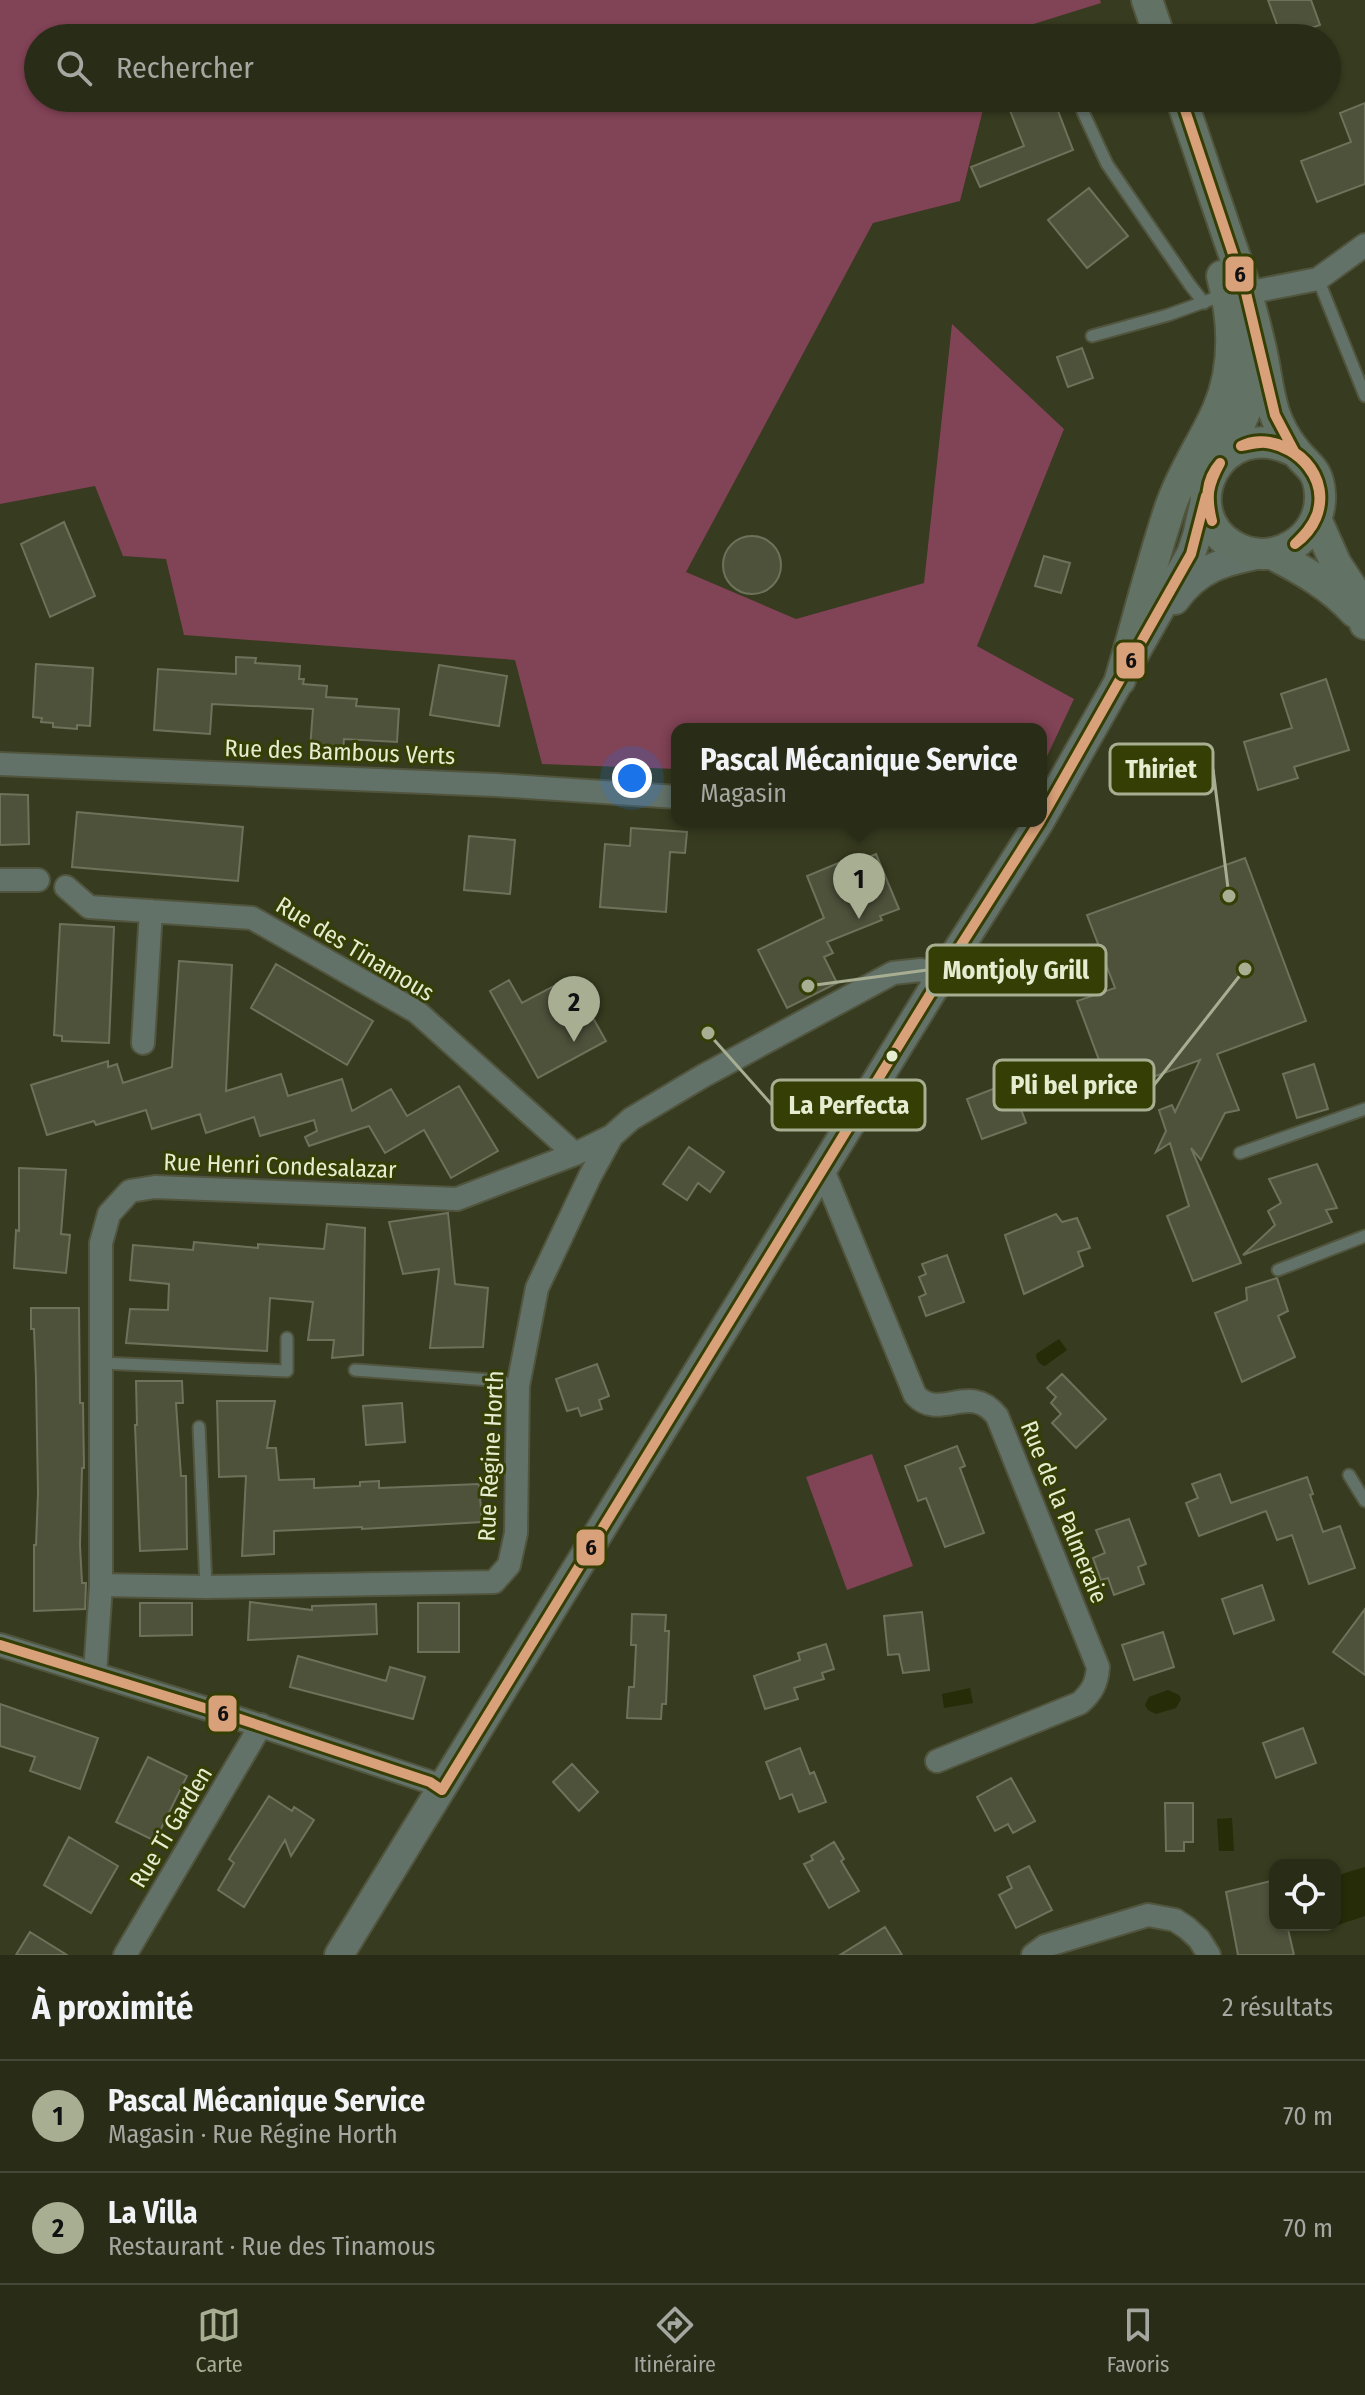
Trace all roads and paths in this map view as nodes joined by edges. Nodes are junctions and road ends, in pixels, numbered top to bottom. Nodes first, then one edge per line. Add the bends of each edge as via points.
1 (1147, 0) edge
2 (1155, 24) edge
3 (1083, 112) dead end
4 (1185, 112) edge
5 (1365, 245) edge
6 (1318, 279) junction
7 (1226, 296) junction
8 (1256, 334) junction
9 (1092, 336) dead end
10 (1365, 396) edge
11 (1294, 451) junction
12 (1227, 453) junction
13 (1206, 496) junction
14 (1316, 519) junction
15 (1267, 554) junction
16 (1365, 623) edge
17 (1120, 680) junction
18 (0, 764) edge
19 (671, 797) edge
20 (1047, 800) edge
21 (1030, 827) edge
22 (0, 880) edge
23 (38, 880) dead end
24 (66, 887) dead end
25 (151, 911) junction
26 (940, 978) junction
27 (143, 1043) dead end
28 (1365, 1109) edge
29 (612, 1136) junction
30 (1240, 1153) dead end
31 (575, 1154) junction
32 (823, 1170) junction
33 (1365, 1236) edge
34 (1278, 1270) dead end
35 (287, 1338) dead end
36 (101, 1363) junction
37 (355, 1370) dead end
38 (518, 1386) junction
39 (199, 1427) dead end
40 (1349, 1475) dead end
41 (1365, 1501) edge
42 (101, 1585) junction
43 (206, 1587) junction
44 (0, 1645) edge
45 (95, 1673) junction
46 (261, 1725) junction
47 (937, 1761) dead end
48 (442, 1790) junction
49 (125, 1955) edge
50 (339, 1955) edge
51 (1033, 1955) edge
52 (1209, 1955) edge

1 - 2 main road
3 - 7 lane via 1107,164 1190,285
4 - 7 main road via 1190,161
5 - 6 street
6 - 7 street
6 - 10 lane
7 - 8 main road
7 - 9 lane
7 - 17 main road via 1232,329 1229,375 1170,508
8 - 11 main road via 1275,415
8 - 12 main road via 1245,412
11 - 12 main road via 1267,441
11 - 14 main road via 1317,480
12 - 13 main road via 1209,479
13 - 15 main road via 1221,536 1246,552
13 - 17 street via 1191,554
14 - 15 main road via 1291,547
14 - 16 main road via 1357,596
15 - 16 main road via 1321,582
15 - 17 street via 1228,560 1196,577
17 - 20 street
18 - 19 street, Rue des Bambous Verts
21 - 26 street
22 - 23 street
24 - 25 street, Rue des Tinamous via 89,907
25 - 27 street
25 - 31 street, Rue des Tinamous via 252,918 417,1012
26 - 29 street, Rue Régine Horth via 921,970 893,973 703,1076
26 - 32 street
28 - 30 lane
29 - 31 street, Rue Henri Condesalazar
29 - 38 street, Rue Régine Horth via 537,1288
31 - 36 street, Rue Henri Condesalazar via 457,1199 155,1187 130,1191 109,1214 101,1243
32 - 47 street, Rue de la Palmeraie via 911,1390 930,1406 971,1400 997,1416 1098,1667 1091,1693 1080,1703
32 - 48 street
33 - 34 lane
35 - 36 lane via 287,1371
36 - 42 street, Rue Henri Condesalazar
37 - 38 lane
38 - 43 street, Rue Régine Horth via 516,1533 509,1565 494,1582
39 - 43 lane
40 - 41 lane
42 - 43 street, Rue Régine Horth
42 - 45 street, Rue Henri Condesalazar
44 - 45 street
45 - 46 street
46 - 48 street
46 - 49 street, Rue Ti Garden
48 - 50 street
51 - 52 street via 1045,1946 1148,1915 1175,1920

